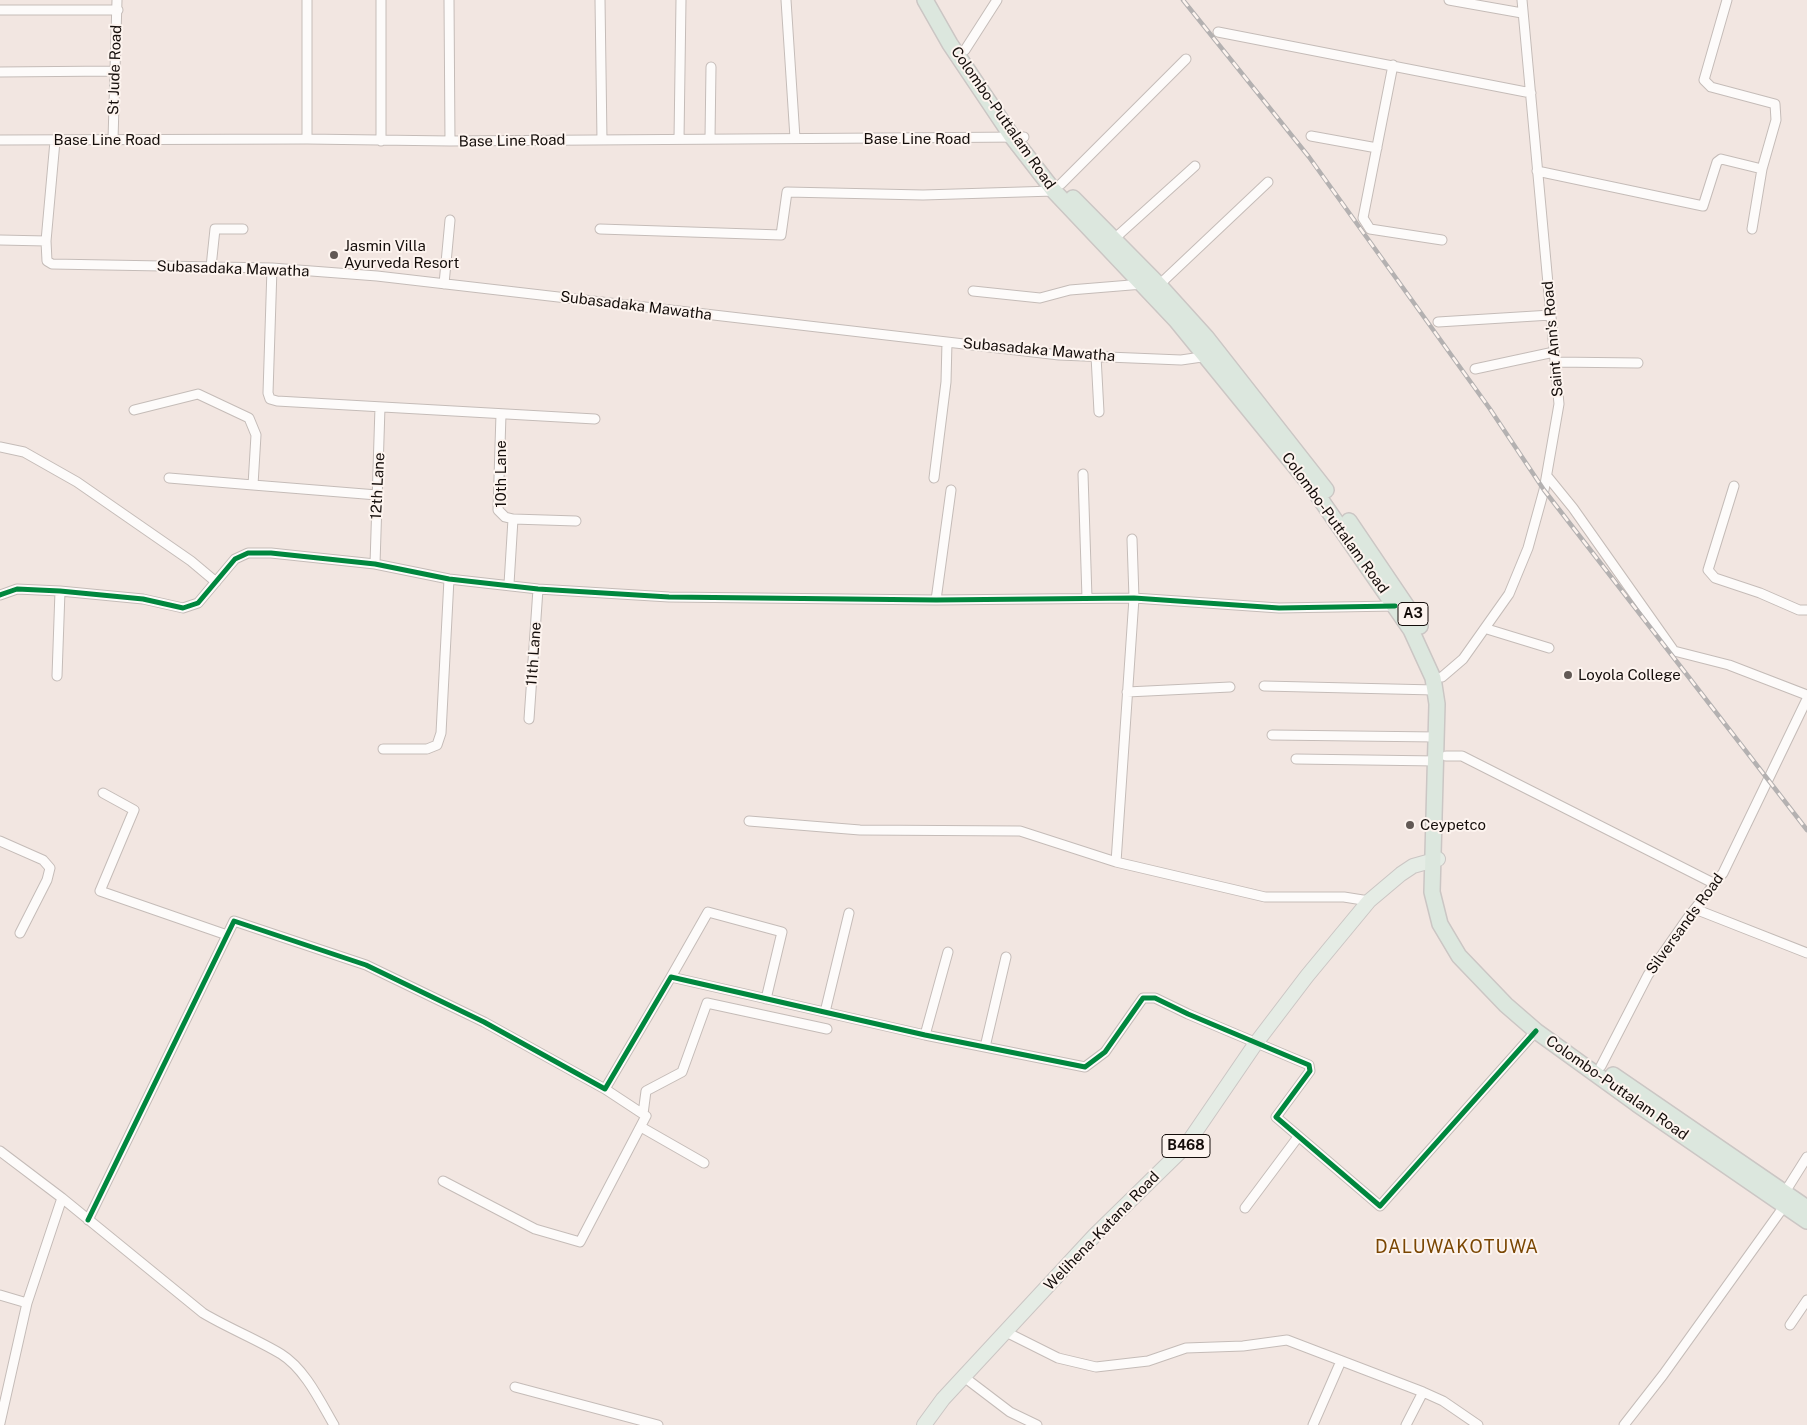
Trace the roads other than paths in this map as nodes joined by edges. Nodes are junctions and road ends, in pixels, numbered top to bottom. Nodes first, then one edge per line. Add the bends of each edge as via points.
1 (306, 0) edge
2 (381, 0) edge
3 (449, 0) edge
4 (600, 0) edge
5 (681, 0) edge
6 (786, 0) edge
7 (925, 0) edge
8 (936, 0) edge
9 (997, 0) edge
10 (1448, 0) edge
11 (1522, 0) edge
12 (1727, 0) edge
13 (117, 5) edge
14 (0, 10) edge
15 (1522, 13) junction
16 (1218, 32) dead end
17 (964, 50) junction
18 (1186, 59) dead end
19 (1392, 65) junction
20 (711, 67) dead end
21 (114, 71) junction
22 (0, 72) edge
23 (1531, 93) junction
24 (1311, 136) dead end
25 (710, 138) junction
26 (794, 138) junction
27 (1019, 138) junction
28 (307, 139) junction
29 (679, 139) junction
30 (0, 140) edge
31 (113, 140) junction
32 (381, 140) junction
33 (602, 140) junction
34 (55, 141) junction
35 (450, 142) junction
36 (1377, 148) junction
37 (1195, 166) dead end
38 (1762, 170) junction
39 (1537, 171) junction
40 (1268, 182) dead end
41 (1057, 188) junction
42 (450, 220) dead end
43 (243, 229) dead end
44 (600, 229) dead end
45 (1752, 229) dead end
46 (1114, 239) junction
47 (0, 240) edge
48 (1442, 240) dead end
49 (46, 241) junction
50 (211, 267) junction
51 (272, 268) junction
52 (1152, 283) junction
53 (444, 284) junction
54 (973, 290) dead end
55 (1551, 315) junction
56 (1438, 322) dead end
57 (946, 342) junction
58 (1213, 355) junction
59 (1096, 356) junction
60 (1555, 357) junction
61 (1638, 363) dead end
62 (1475, 369) dead end
63 (380, 407) junction
64 (134, 410) dead end
65 (1099, 412) dead end
66 (501, 414) junction
67 (595, 419) dead end
68 (0, 447) edge
69 (1083, 474) dead end
70 (1547, 476) junction
71 (169, 478) dead end
72 (934, 478) dead end
73 (253, 485) junction
74 (1734, 486) dead end
75 (951, 490) dead end
76 (377, 495) junction
77 (513, 519) junction
78 (576, 521) dead end
79 (1132, 539) dead end
80 (374, 564) junction
81 (450, 579) junction
82 (216, 582) junction
83 (509, 584) junction
84 (538, 589) junction
85 (60, 590) junction
86 (0, 595) edge
87 (1088, 598) junction
88 (1134, 598) junction
89 (936, 600) junction
90 (1395, 606) junction
91 (1807, 610) edge
92 (1486, 629) junction
93 (1550, 648) dead end
94 (57, 676) dead end
95 (1437, 683) junction
96 (1264, 686) dead end
97 (1230, 687) dead end
98 (1127, 692) junction
99 (1807, 697) edge
100 (529, 719) dead end
101 (1272, 735) dead end
102 (1438, 737) junction
103 (383, 749) dead end
104 (1442, 758) junction
105 (1296, 759) dead end
106 (103, 793) dead end
107 (749, 822) dead end
108 (0, 841) edge
109 (1436, 859) junction
110 (1116, 862) junction
111 (1713, 883) junction
112 (1369, 901) junction
113 (1694, 909) junction
114 (849, 913) dead end
115 (20, 933) dead end
116 (227, 935) junction
117 (948, 952) dead end
118 (1807, 953) edge
119 (1006, 957) dead end
120 (672, 977) junction
121 (766, 998) junction
122 (824, 1012) junction
123 (827, 1029) dead end
124 (1536, 1031) junction
125 (925, 1035) junction
126 (1256, 1043) junction
127 (984, 1047) junction
128 (1600, 1066) junction
129 (605, 1089) junction
130 (643, 1114) junction
131 (641, 1127) junction
132 (1298, 1137) junction
133 (0, 1151) edge
134 (1807, 1158) edge
135 (704, 1163) dead end
136 (442, 1181) dead end
137 (62, 1198) junction
138 (1785, 1198) junction
139 (1245, 1208) dead end
140 (1807, 1208) edge
141 (88, 1220) junction
142 (1807, 1221) edge
143 (0, 1295) edge
144 (1807, 1300) edge
145 (27, 1303) junction
146 (1790, 1325) dead end
147 (1006, 1332) junction
148 (1341, 1361) junction
149 (964, 1377) junction
150 (515, 1387) dead end
151 (1423, 1392) junction
152 (0, 1422) edge
153 (334, 1425) edge
154 (658, 1425) edge
155 (924, 1425) edge
156 (1037, 1425) edge
157 (1313, 1425) edge
158 (1406, 1425) edge
159 (1478, 1425) edge
160 (1624, 1425) edge

1 - 28 street
2 - 32 street
3 - 35 street
4 - 33 street
5 - 29 street
6 - 26 street
7 - 27 highway, Colombo-Puttalam Road / A3 via 950,44
8 - 17 highway, Colombo-Puttalam Road / A3
9 - 17 street
10 - 15 street
11 - 15 street, Saint Ann's Road
12 - 38 street via 1704,80 1710,87 1775,104 1776,120
13 - 14 street
13 - 21 street, St Jude Road
15 - 23 street, Saint Ann's Road
16 - 19 street
17 - 27 highway, Colombo-Puttalam Road / A3
18 - 41 street
19 - 23 street
19 - 36 street
20 - 25 street
21 - 22 street
21 - 31 street, St Jude Road
23 - 39 street, Saint Ann's Road
24 - 36 street
25 - 26 street, Base Line Road
25 - 29 street, Base Line Road
26 - 27 street, Base Line Road
27 - 41 highway, Colombo-Puttalam Road / A3
28 - 31 street, Base Line Road
28 - 32 street, Base Line Road
29 - 33 street, Base Line Road
30 - 34 street, Base Line Road
31 - 34 street, Base Line Road
32 - 35 street, Base Line Road
33 - 35 street, Base Line Road
34 - 49 street
36 - 48 street via 1363,214 1366,226
37 - 46 street
38 - 39 street via 1721,159 1716,162 1702,206
38 - 45 street
39 - 55 street, Saint Ann's Road
40 - 52 street
41 - 44 street via 923,195 787,192 781,235
41 - 46 highway, Colombo-Puttalam Road / A3
41 - 52 highway, Colombo-Puttalam Road / A3
42 - 53 street
43 - 50 street via 215,229
46 - 52 highway, Colombo-Puttalam Road / A3
47 - 49 street
49 - 50 street, Subasadaka Mawatha via 47,261 52,264
50 - 51 street, Subasadaka Mawatha
51 - 53 street, Subasadaka Mawatha
51 - 63 street via 270,399
52 - 54 street via 1070,290 1040,298
52 - 58 highway, Colombo-Puttalam Road / A3
53 - 57 street, Subasadaka Mawatha
55 - 56 street
55 - 60 street, Saint Ann's Road
57 - 59 street, Subasadaka Mawatha
57 - 72 street via 946,382
58 - 59 street, Subasadaka Mawatha via 1181,360
58 - 90 highway, Colombo-Puttalam Road / A3 via 1312,487
58 - 95 highway, Colombo-Puttalam Road / A3 via 1314,473 1402,598 1436,658
59 - 65 street
60 - 61 street
60 - 62 street
60 - 70 street, Saint Ann's Road via 1559,404
63 - 66 street
63 - 76 street, 12th Lane
64 - 73 street via 198,394 249,418 256,435
66 - 67 street
66 - 77 street, 10th Lane via 498,510
68 - 82 street via 24,452 77,482
69 - 87 street
70 - 92 street, Saint Ann's Road via 1528,548 1509,594
70 - 99 street via 1674,651 1729,665
71 - 73 street
73 - 76 street
74 - 91 street via 1708,570 1715,578 1799,610
75 - 89 street
76 - 80 street, 12th Lane
77 - 78 street
77 - 83 street, 10th Lane
79 - 88 street
80 - 81 street
80 - 82 street via 248,553 235,559
81 - 83 street
81 - 103 street via 441,733 437,746
82 - 85 street via 198,603 183,608 143,599
83 - 84 street
84 - 89 street via 669,597
84 - 100 street, 11th Lane
85 - 86 street via 17,589
85 - 94 street
87 - 88 street
87 - 89 street
88 - 90 street via 1279,608
88 - 98 street
90 - 95 highway, Colombo-Puttalam Road / A3 via 1411,630
92 - 93 street
92 - 95 street, Saint Ann's Road via 1463,659
95 - 96 street
95 - 102 highway, Colombo-Puttalam Road / A3
95 - 104 highway, Colombo-Puttalam Road / A3 via 1446,710
97 - 98 street
98 - 110 street
99 - 111 street, Silversands Road via 1722,873
101 - 102 street
102 - 104 highway, Colombo-Puttalam Road / A3
104 - 105 street
104 - 109 highway, Colombo-Puttalam Road / A3
104 - 111 street via 1462,756
106 - 116 street via 134,810 100,891
107 - 110 street via 860,830 1020,831
108 - 115 street via 43,860 50,868
109 - 112 main road, Welihena-Katana Road / B468 via 1413,866
109 - 124 highway, Colombo-Puttalam Road / A3 via 1432,892 1436,915 1447,938 1475,975
109 - 128 highway, Colombo-Puttalam Road / A3 via 1441,908 1488,978 1547,1028
110 - 112 street via 1265,897 1344,897
111 - 113 street, Silversands Road
112 - 126 main road, Welihena-Katana Road / B468
113 - 118 street
113 - 128 street, Silversands Road via 1648,974
114 - 122 street
116 - 129 street via 234,921 366,965 484,1022
116 - 141 street
117 - 125 street
119 - 127 street
120 - 121 street
120 - 121 street via 708,912 782,932
120 - 129 street
121 - 122 street
122 - 125 street
123 - 130 street via 707,1003 682,1072 646,1091
124 - 132 street via 1380,1206
124 - 138 highway, Colombo-Puttalam Road / A3 via 1637,1104
125 - 127 street
126 - 127 street via 1155,998 1143,998 1105,1052 1085,1067
126 - 132 street via 1309,1065 1310,1072 1276,1117
126 - 147 main road, Welihena-Katana Road / B468 via 1185,1147 1095,1235
128 - 138 highway, Colombo-Puttalam Road / A3
129 - 130 street
130 - 131 street via 646,1116
131 - 135 street
131 - 136 street via 580,1242 535,1229
132 - 139 street
133 - 137 street
134 - 138 street
137 - 141 street
137 - 145 street
138 - 140 highway, Colombo-Puttalam Road / A3
138 - 142 highway, Colombo-Puttalam Road / A3
138 - 160 street via 1669,1367
141 - 153 street via 203,1312 282,1354 316,1394
143 - 145 street
144 - 146 street
145 - 152 street
147 - 148 street via 1058,1358 1096,1367 1148,1361 1186,1348 1243,1346 1287,1340
147 - 149 main road, Welihena-Katana Road / B468
148 - 151 street
148 - 157 street
149 - 155 main road, Welihena-Katana Road / B468
149 - 156 street via 1010,1412
150 - 154 street
151 - 158 street
151 - 159 street via 1443,1401

